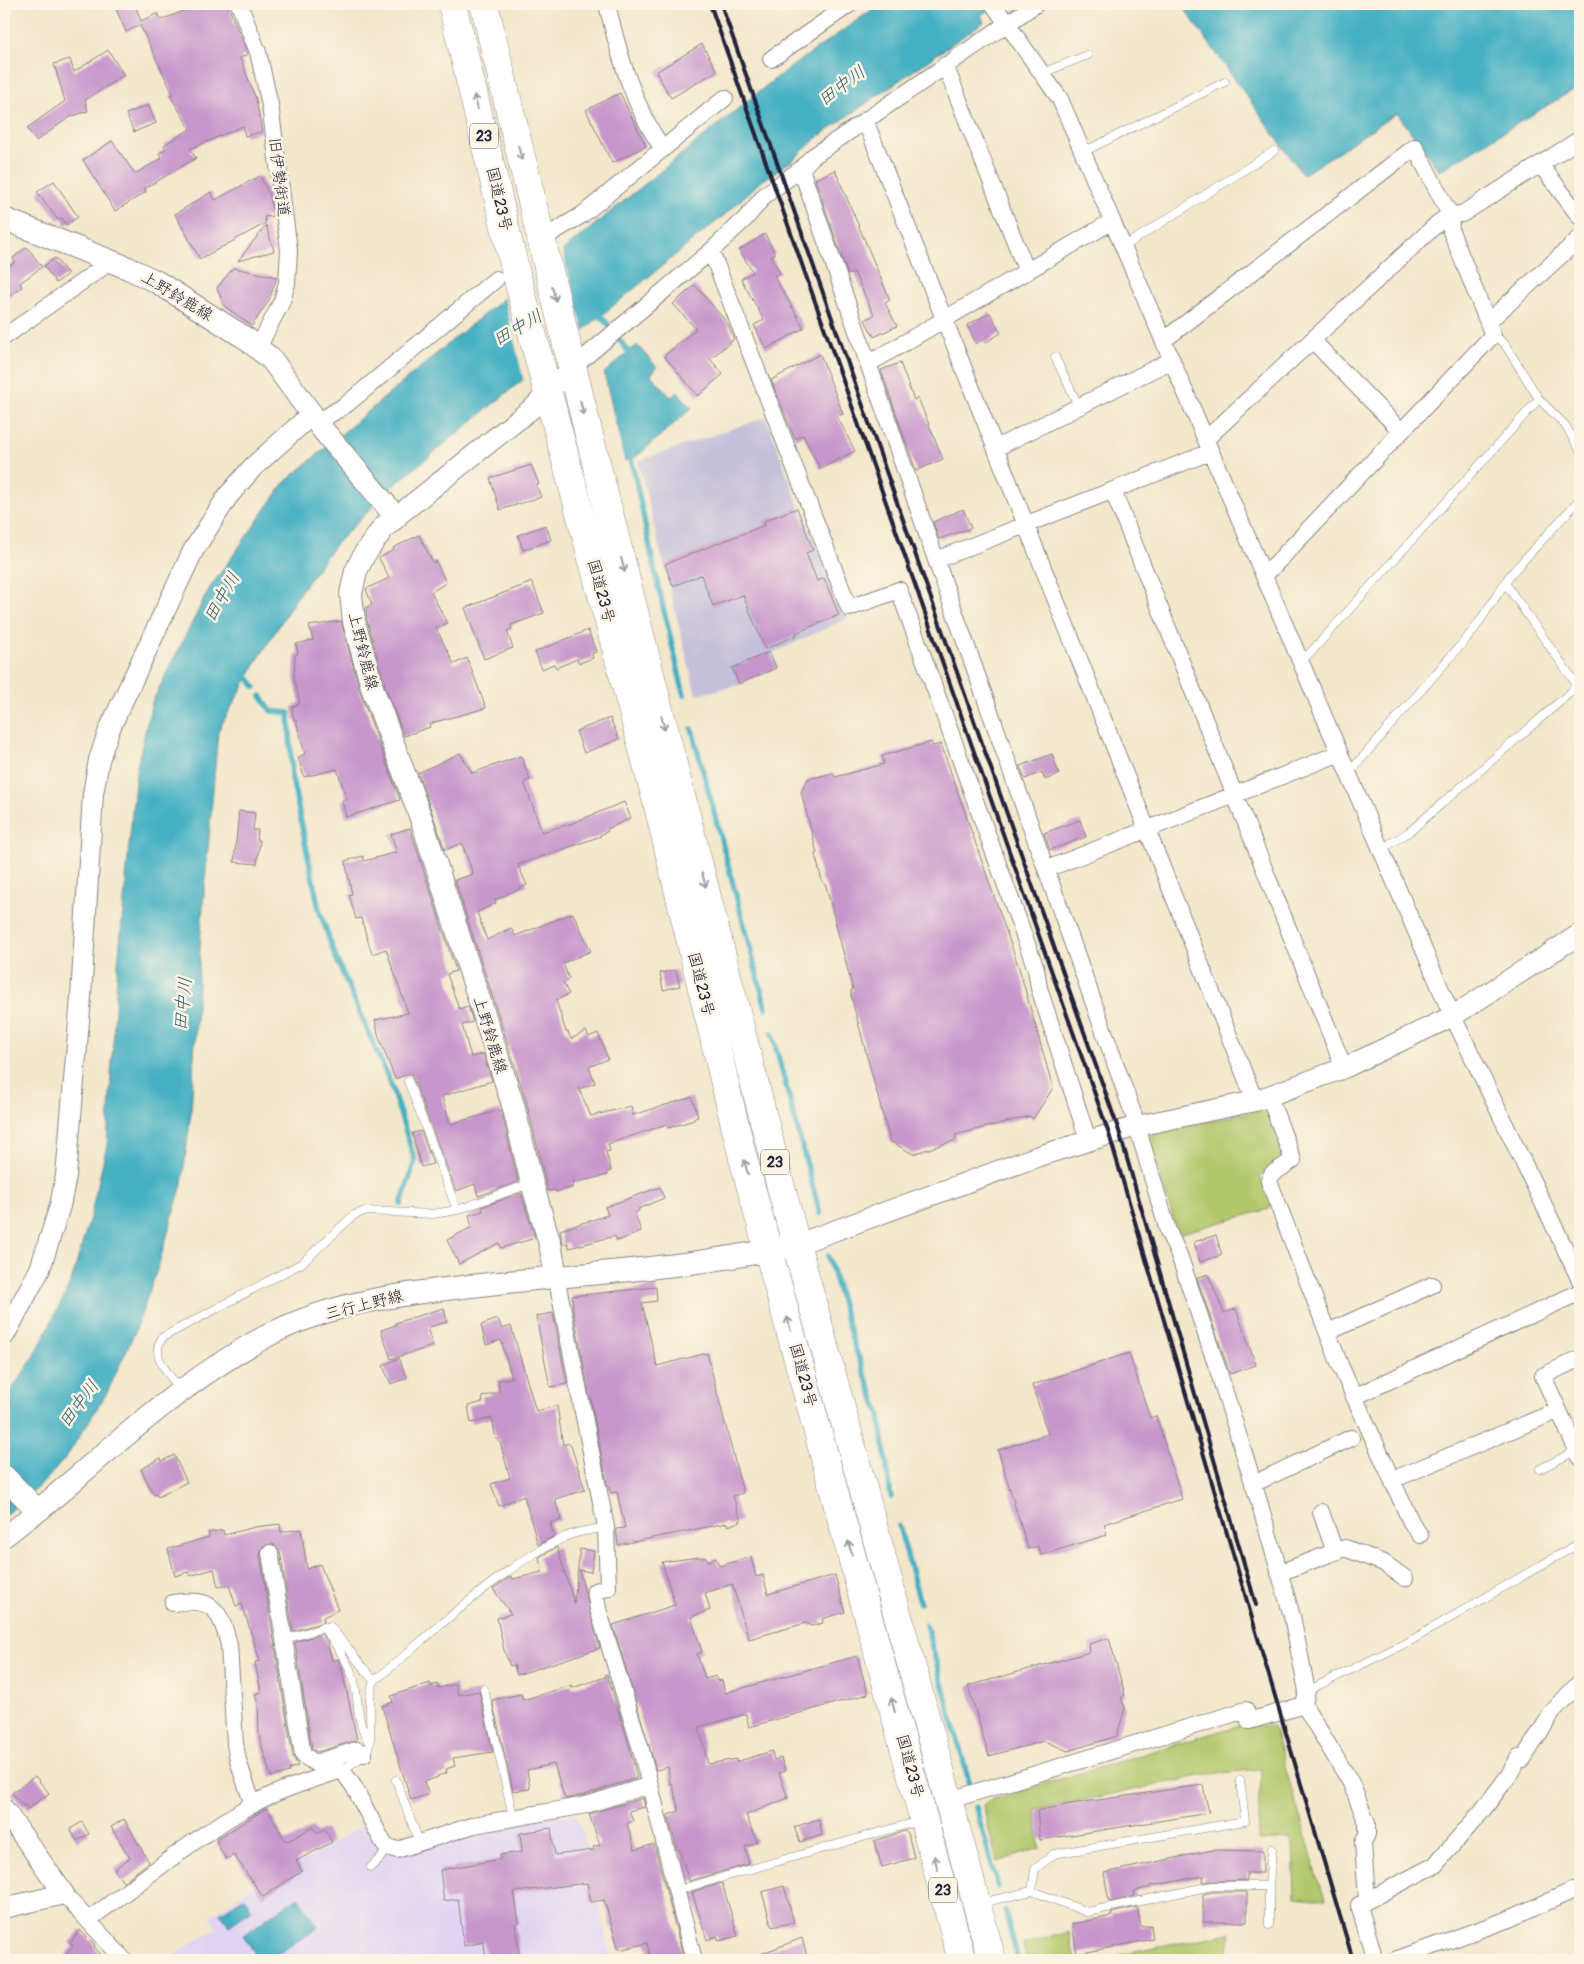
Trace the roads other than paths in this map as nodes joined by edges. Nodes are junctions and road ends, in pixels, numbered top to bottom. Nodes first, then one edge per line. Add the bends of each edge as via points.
1 (239, 4) edge
2 (452, 4) edge
3 (484, 4) edge
4 (607, 4) edge
5 (850, 4) edge
6 (993, 4) edge
7 (1036, 4) edge
8 (1005, 21) junction
9 (1088, 54) dead end
10 (771, 59) dead end
11 (945, 65) junction
12 (1042, 73) junction
13 (1225, 82) dead end
14 (725, 98) dead end
15 (865, 120) junction
16 (1580, 139) edge
17 (663, 149) junction
18 (1274, 151) dead end
19 (1083, 152) junction
20 (1540, 164) junction
21 (801, 169) junction
22 (1450, 215) junction
23 (1580, 217) edge
24 (4, 219) edge
25 (1111, 222) junction
26 (1580, 238) edge
27 (541, 244) junction
28 (1123, 247) junction
29 (711, 251) junction
30 (105, 259) junction
31 (1026, 272) junction
32 (506, 274) junction
33 (945, 320) junction
34 (1490, 329) junction
35 (4, 337) edge
36 (1164, 340) junction
37 (1312, 340) junction
38 (258, 348) junction
39 (1055, 357) dead end
40 (1172, 360) junction
41 (572, 364) junction
42 (868, 364) junction
43 (547, 387) junction
44 (1539, 399) junction
45 (1080, 408) junction
46 (318, 422) junction
47 (1401, 432) junction
48 (1208, 446) junction
49 (996, 448) junction
50 (1580, 450) edge
51 (1113, 491) junction
52 (1580, 499) edge
53 (391, 512) junction
54 (1027, 525) junction
55 (936, 560) junction
56 (1264, 576) junction
57 (1505, 583) junction
58 (1300, 661) junction
59 (1578, 688) edge
60 (1340, 753) junction
61 (1348, 774) junction
62 (1235, 796) junction
63 (1148, 830) junction
64 (1380, 850) junction
65 (1046, 870) junction
66 (1580, 934) edge
67 (1453, 1016) junction
68 (1344, 1068) junction
69 (408, 1081) dead end
70 (1262, 1098) junction
71 (1137, 1126) junction
72 (1088, 1140) junction
73 (532, 1183) junction
74 (457, 1210) junction
75 (798, 1244) junction
76 (769, 1251) junction
77 (556, 1276) junction
78 (1580, 1280) edge
79 (1432, 1285) dead end
80 (1580, 1292) edge
81 (1328, 1332) junction
82 (4, 1336) edge
83 (1580, 1358) edge
84 (182, 1392) junction
85 (1354, 1397) junction
86 (1558, 1410) junction
87 (1351, 1438) dead end
88 (1579, 1454) edge
89 (1540, 1469) dead end
90 (4, 1476) edge
91 (1392, 1480) junction
92 (1253, 1484) junction
93 (33, 1505) junction
94 (1321, 1512) dead end
95 (606, 1526) junction
96 (1420, 1535) dead end
97 (4, 1537) edge
98 (1580, 1543) edge
99 (1335, 1552) junction
100 (270, 1553) dead end
101 (1279, 1573) junction
102 (1404, 1578) dead end
103 (173, 1603) dead end
104 (323, 1627) junction
105 (285, 1638) junction
106 (374, 1681) junction
107 (1580, 1682) edge
108 (484, 1689) dead end
109 (1306, 1698) junction
110 (367, 1749) junction
111 (342, 1770) junction
112 (396, 1780) dead end
113 (1240, 1780) dead end
114 (649, 1785) junction
115 (947, 1801) junction
116 (253, 1805) junction
117 (4, 1809) edge
118 (513, 1816) junction
119 (924, 1820) junction
120 (419, 1842) junction
121 (390, 1848) junction
122 (1272, 1849) dead end
123 (371, 1867) dead end
124 (1269, 1886) junction
125 (678, 1890) junction
126 (1574, 1890) dead end
127 (1032, 1891) junction
128 (64, 1894) junction
129 (1367, 1900) junction
130 (977, 1904) junction
131 (4, 1908) edge
132 (88, 1920) junction
133 (1269, 1925) dead end
134 (124, 1960) edge
135 (694, 1960) edge
136 (962, 1960) edge
137 (992, 1960) edge
138 (1375, 1960) edge
139 (1395, 1960) edge

1 - 38 street, 旧伊勢街道 via 258,52 270,105 289,250 282,302
32 -> 2 highway, 国道23号 / 23
3 -> 27 highway, 国道23号 / 23
4 - 17 street via 629,83 640,110
5 - 10 street
6 - 8 street
7 - 8 street
8 - 11 street
8 - 12 street
9 - 12 lane
11 - 15 street
11 - 31 street
12 - 19 street via 1060,100
13 - 19 lane
14 - 17 street
15 - 21 street via 812,157
15 - 33 street
16 - 20 street
17 - 27 street
18 - 28 lane
19 - 25 street
20 - 22 street via 1462,214
20 - 23 street
21 - 29 street via 765,195
21 - 42 street
22 - 34 street via 1452,231
22 - 36 street via 1415,147
22 - 37 street
24 - 30 main road, 上野鈴鹿線
25 - 28 street
25 - 31 street
26 - 34 street
27 -> 41 highway, 国道23号 / 23
28 - 36 street
29 - 41 street
29 - 72 street via 849,608 899,590 1036,969 1039,988
30 - 35 street via 100,270
30 - 38 main road, 上野鈴鹿線 via 158,282
31 - 33 street
32 - 43 highway, 国道23号 / 23
32 - 46 street via 347,404
33 - 42 street
33 - 49 street
34 - 44 lane via 1504,343
34 - 47 street
36 - 40 street
37 - 47 street
37 - 48 street
38 - 46 main road, 上野鈴鹿線 via 283,374
39 - 45 lane
40 - 45 street
40 - 48 street
41 - 43 street
41 -> 75 highway, 国道23号 / 23
42 - 55 street
43 - 53 street via 521,417
76 -> 43 highway, 国道23号 / 23 via 743,1158 655,796
44 - 50 lane via 1565,425
44 - 58 lane
45 - 49 street
46 - 53 main road, 上野鈴鹿線
46 - 82 street via 253,467 228,496 193,551 109,730 93,794 82,997 66,1176 40,1269
47 - 56 street
48 - 51 street
48 - 56 street
49 - 54 street
51 - 54 street
51 - 62 street
52 - 57 lane
53 - 73 main road, 上野鈴鹿線 via 356,571 351,594 354,622 372,690 422,821 490,1032 513,1105
54 - 55 street
54 - 63 street
55 - 65 street
56 - 58 street
57 - 59 lane
57 - 61 lane via 1473,631
58 - 60 street
59 - 64 lane via 1409,832
60 - 61 street
60 - 62 street
61 - 64 street
62 - 63 street
62 - 68 street
63 - 65 street
63 - 70 street
64 - 67 street
65 - 71 street
66 - 67 street
67 - 68 street
67 - 78 street
68 - 70 street
69 - 74 lane
70 - 71 street
70 - 81 street via 1293,1160 1272,1174 1269,1180
71 - 72 street
71 - 92 street via 1168,1231 1192,1294
72 - 75 street
73 - 74 lane
73 - 77 main road, 上野鈴鹿線
74 - 84 lane via 433,1214 365,1212 354,1216 302,1263 163,1337 157,1356
75 - 76 main road, 三行上野線
75 - 115 highway, 国道23号 / 23
76 - 77 main road, 三行上野線 via 724,1260
119 -> 76 highway, 国道23号 / 23
77 - 84 main road, 三行上野線 via 394,1295 335,1310 263,1338
77 - 95 street
79 - 81 street
80 - 85 street
81 - 85 street
83 - 86 street via 1543,1376
84 - 93 main road, 三行上野線
85 - 91 street
86 - 88 street
86 - 91 street
87 - 92 street
88 - 89 lane
90 - 93 main road
91 - 96 street
92 - 101 street
93 - 97 street
94 - 99 street
95 - 106 lane via 566,1536 520,1563
95 - 114 street via 608,1588 595,1591
98 - 109 lane
99 - 101 street
99 - 102 street via 1345,1548 1373,1558
100 - 105 street
101 - 109 street via 1292,1616
103 - 116 street via 194,1600 206,1604 217,1611 226,1630 235,1744
104 - 105 lane
104 - 106 lane via 333,1629
104 - 110 lane via 344,1656 354,1678
105 - 110 street via 303,1755 315,1763
106 - 110 lane via 369,1693
107 - 129 street via 1554,1710 1523,1759 1519,1757 1482,1811 1435,1865
108 - 118 lane
109 - 115 street via 1250,1721 1246,1710
109 - 129 street via 1351,1783 1367,1823 1363,1843
110 - 111 lane
111 - 116 street
111 - 121 street via 385,1846
112 - 120 lane
113 - 127 lane via 1245,1822 1054,1854 1035,1869
114 - 118 street via 586,1805
114 - 125 street
115 - 130 highway, 国道23号 / 23
116 - 132 street
117 - 128 street
118 - 120 street via 474,1824
119 - 125 lane
136 -> 119 highway, 国道23号 / 23
120 - 121 street via 397,1850
121 - 123 lane
122 - 124 lane
124 - 127 lane via 1212,1886 1087,1912
124 - 133 lane
125 - 135 street
126 - 139 street via 1508,1919
127 - 130 lane
128 - 131 street
128 - 132 street
129 - 138 street via 1359,1906
130 - 137 highway, 国道23号 / 23
132 - 134 street

